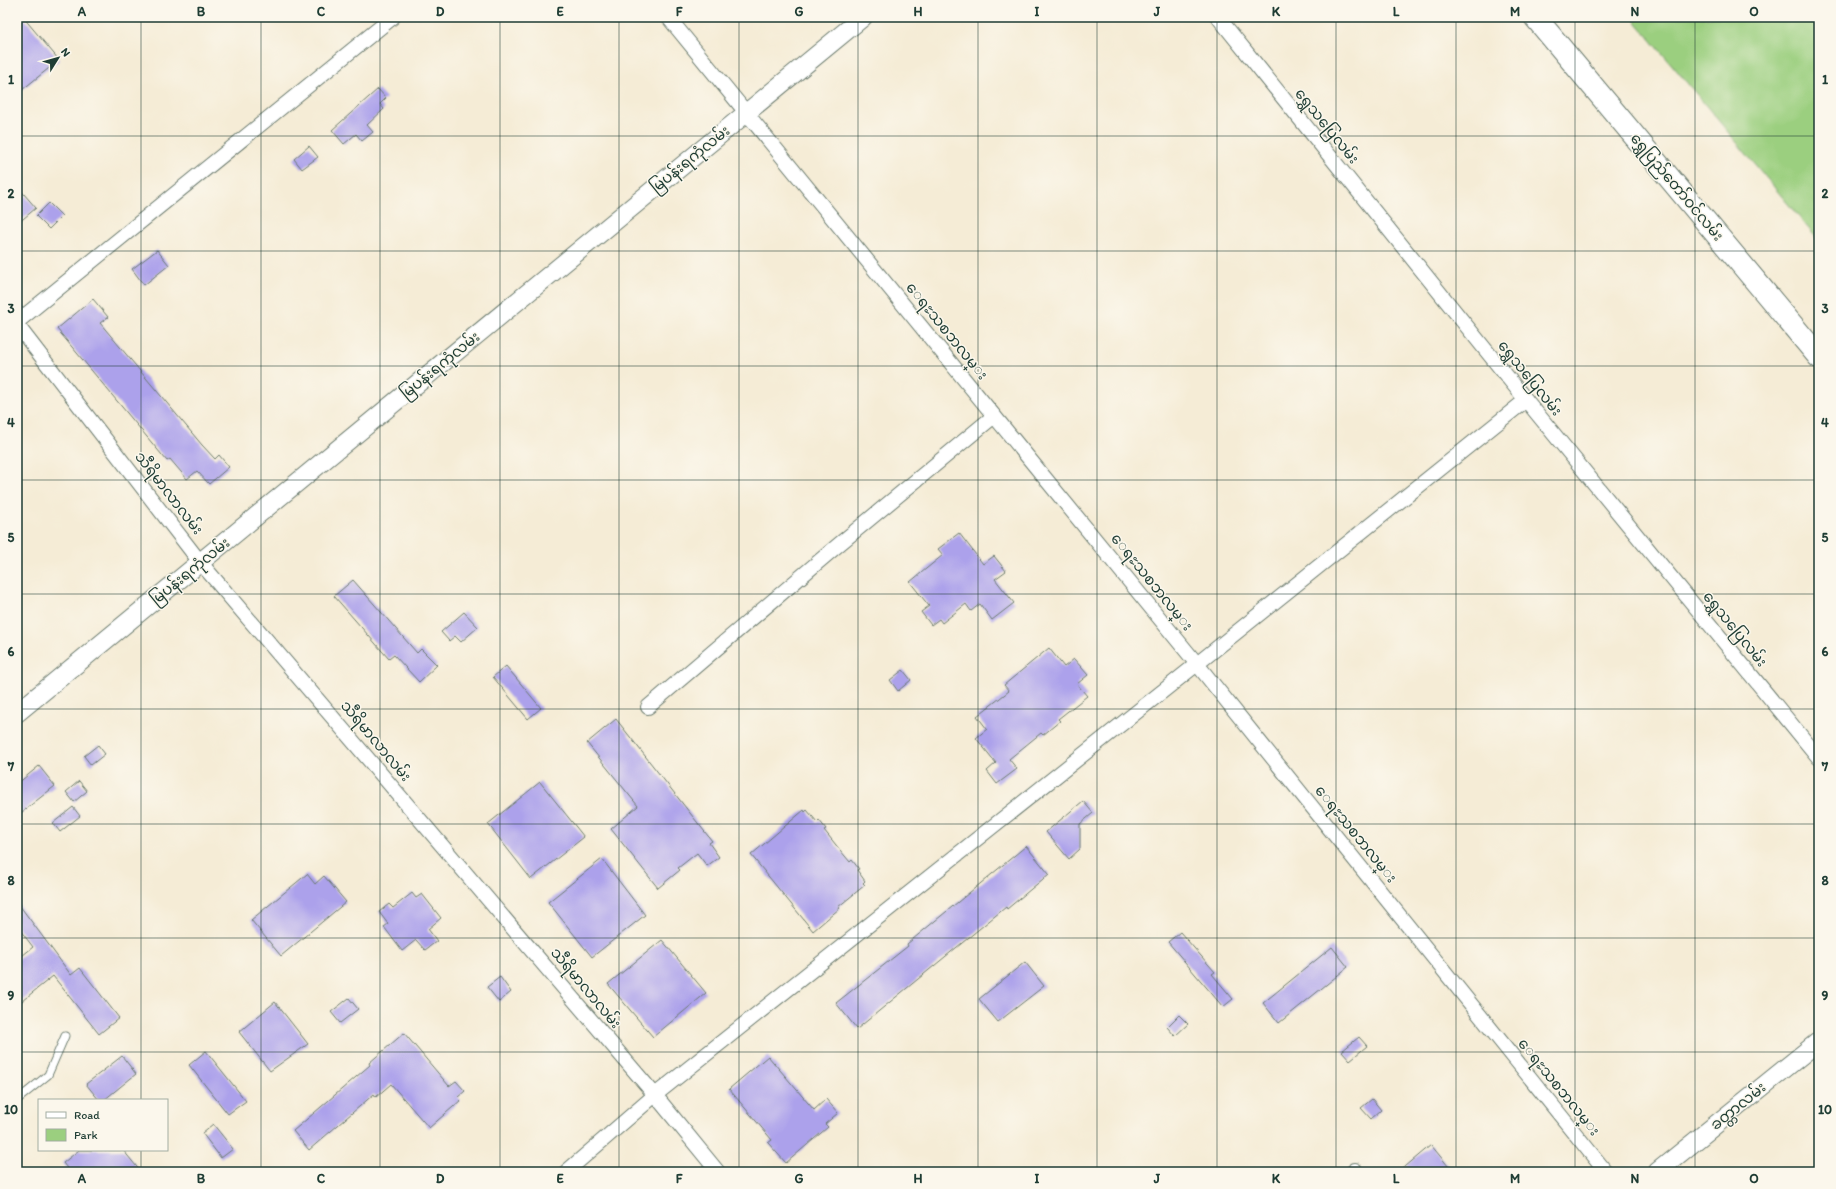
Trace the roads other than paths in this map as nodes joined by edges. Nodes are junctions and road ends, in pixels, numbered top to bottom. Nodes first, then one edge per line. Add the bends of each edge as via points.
1 (392, 17) edge
2 (668, 17) edge
3 (863, 17) edge
4 (1218, 17) edge
5 (1535, 17) edge
6 (747, 112) junction
7 (17, 324) edge
8 (1819, 357) edge
9 (1526, 400) junction
10 (994, 416) junction
11 (200, 562) junction
12 (1197, 664) junction
13 (648, 707) dead end
14 (17, 713) edge
15 (1819, 758) edge
16 (66, 1036) dead end
17 (1819, 1041) edge
18 (655, 1095) junction
19 (17, 1100) edge
20 (566, 1172) edge
21 (718, 1172) edge
22 (1606, 1172) edge
23 (1657, 1172) edge

1 - 7 street
2 - 6 street, ေရႊသစၥာလမ္း
3 - 6 street, မြပန်းရကုံလမ်း
4 - 9 street, ရွှေသပြေလမ်း
5 - 8 main road, ရွှေပြည်တော်ဝင်လမ်း
6 - 10 street, ေရႊသစၥာလမ္း
6 - 11 street, မြပန်းရကုံလမ်း
7 - 11 street, သီရိမာလာလမ်း
9 - 12 street
9 - 15 street, ရွှေသပြေလမ်း
10 - 12 street, ေရႊသစၥာလမ္း
10 - 13 street
11 - 14 street, မြပန်းရကုံလမ်း
11 - 18 street, သီရိမာလာလမ်း
12 - 18 street
12 - 22 street, ေရႊသစၥာလမ္း
16 - 19 lane via 48,1075
17 - 23 street, ခတ္တာလမ်း
18 - 20 street
18 - 21 street, သီရိမာလာလမ်း

